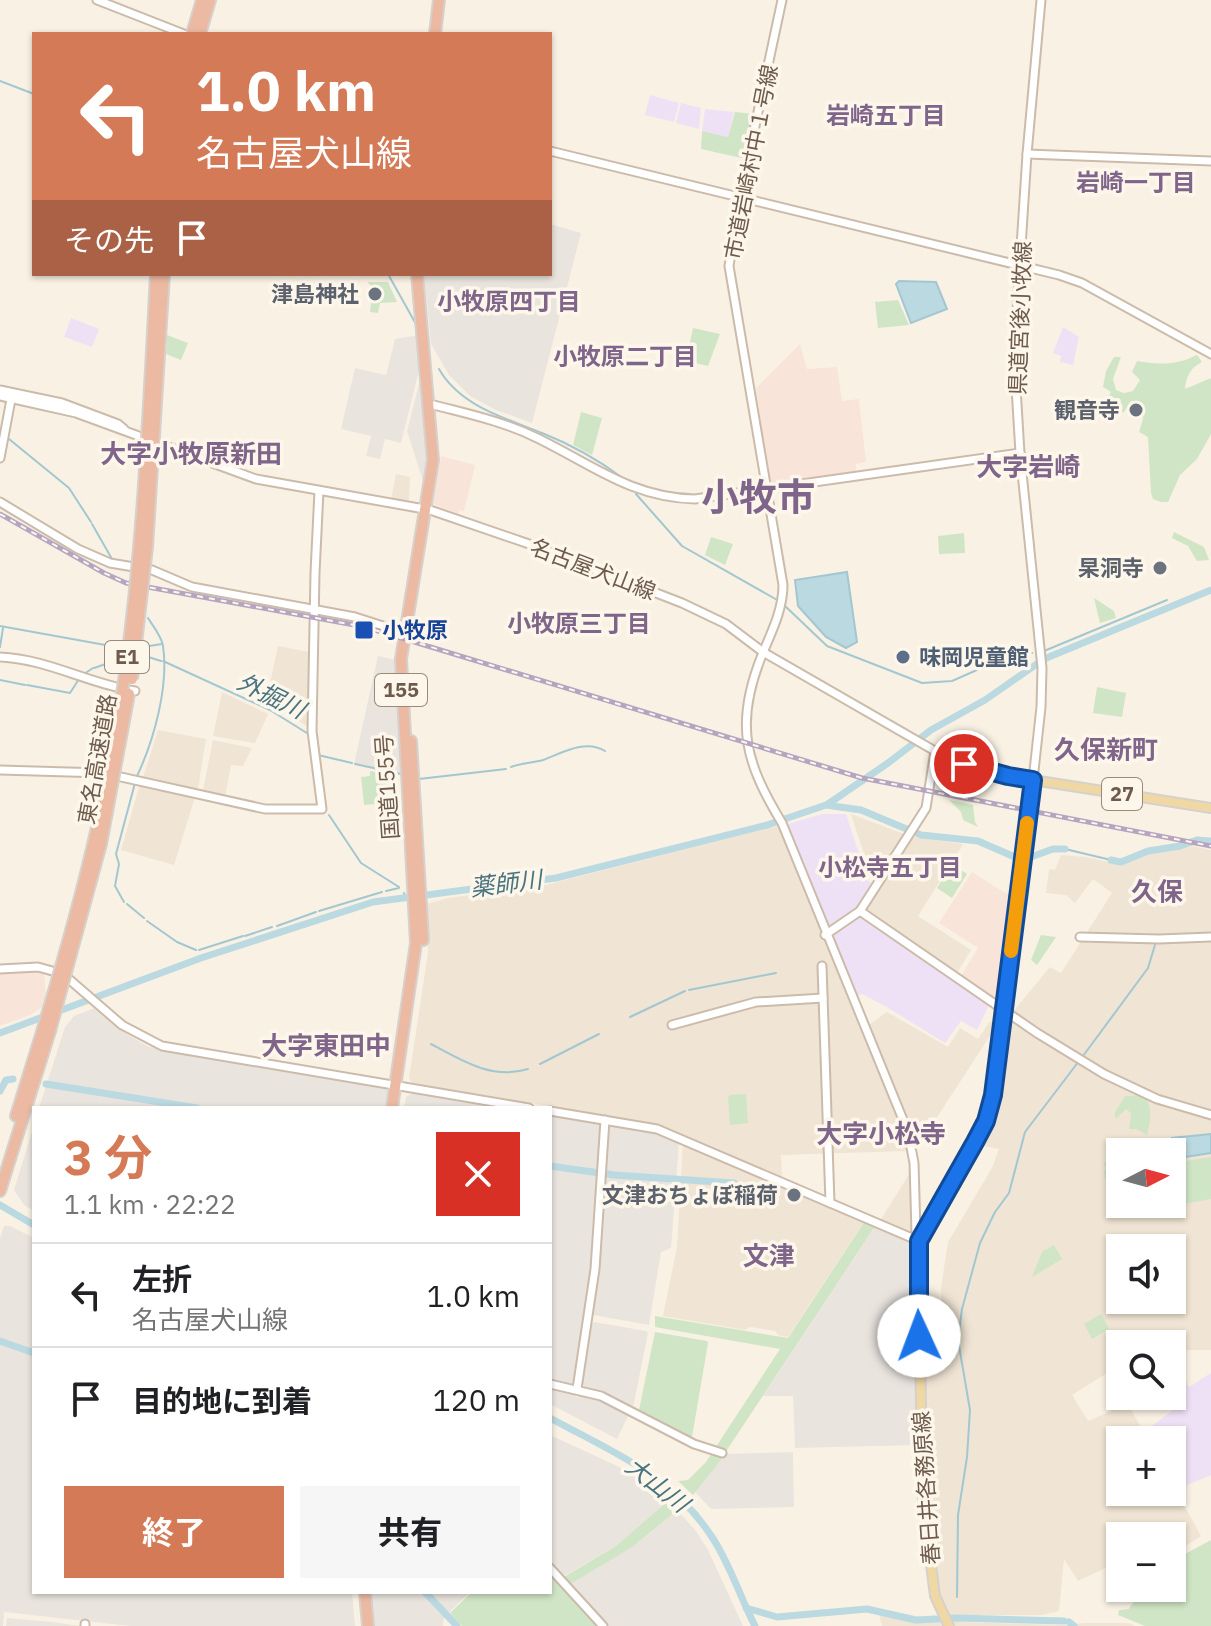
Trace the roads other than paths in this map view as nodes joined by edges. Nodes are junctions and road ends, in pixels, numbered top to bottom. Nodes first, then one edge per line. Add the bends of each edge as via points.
1 (97, 0) edge
2 (441, 0) edge
3 (782, 0) edge
4 (1041, 0) edge
5 (205, 3) edge
6 (179, 32) edge
7 (193, 32) edge
8 (200, 32) edge
9 (438, 32) edge
10 (552, 151) edge
11 (1027, 154) junction
12 (1211, 161) edge
13 (740, 196) junction
14 (1020, 266) junction
15 (156, 276) edge
16 (164, 276) edge
17 (419, 276) edge
18 (419, 276) edge
19 (1211, 354) edge
20 (0, 393) edge
21 (12, 395) junction
22 (434, 405) junction
23 (1020, 453) junction
24 (0, 458) edge
25 (766, 487) junction
26 (319, 491) junction
27 (0, 502) edge
28 (428, 509) junction
29 (314, 608) junction
30 (407, 634) junction
31 (763, 652) junction
32 (0, 657) edge
33 (135, 691) dead end
34 (935, 751) junction
35 (0, 770) edge
36 (1033, 780) junction
37 (1211, 808) edge
38 (860, 911) junction
39 (825, 935) junction
40 (1080, 937) dead end
41 (1211, 937) edge
42 (822, 966) dead end
43 (0, 969) edge
44 (823, 998) junction
45 (1004, 1010) junction
46 (672, 1025) dead end
47 (46, 1032) junction
48 (399, 1086) junction
49 (393, 1106) edge
50 (399, 1106) edge
51 (517, 1106) edge
52 (552, 1111) edge
53 (1211, 1115) edge
54 (605, 1120) junction
55 (0, 1167) edge
56 (0, 1191) edge
57 (830, 1203) junction
58 (919, 1241) junction
59 (552, 1384) edge
60 (577, 1389) junction
61 (722, 1453) dead end
62 (552, 1570) edge
63 (358, 1594) edge
64 (365, 1594) edge
65 (947, 1621) edge
66 (361, 1626) edge
67 (368, 1626) edge
68 (603, 1626) edge

1 - 6 street
2 - 9 highway
3 - 13 street, 市道岩崎村中１号線
4 - 11 street, 県道宮後小牧線
5 - 7 highway
5 - 8 highway
10 - 13 street
11 - 12 street
11 - 14 street, 県道宮後小牧線
13 - 14 street
13 - 25 street, 市道岩崎村中１号線 via 730,277
14 - 19 street via 1082,283
14 - 23 street, 県道宮後小牧線 via 1014,355
15 - 47 highway, 東名高速道路 / E1, bridge via 140,546 121,704 94,842
16 - 47 highway, 東名高速道路 / E1, bridge via 147,547 130,693 104,833
17 - 22 highway, 国道155号 / 155
18 - 28 highway, 国道155号 / 155 via 433,460
20 - 21 street, 名古屋犬山線
21 - 24 street
21 - 26 street, 名古屋犬山線 via 124,429 235,472
22 - 25 street via 512,427 650,494 695,499
22 - 28 highway, 国道155号 / 155 via 438,454
23 - 25 street
23 - 36 street, 県道宮後小牧線 via 1042,668
25 - 31 street, 市道岩崎村中１号線 via 781,564 782,602
26 - 28 street, 名古屋犬山線
26 - 29 street
27 - 29 street via 100,559 152,570 192,587
28 - 30 highway, 国道155号 / 155
28 - 31 street, 名古屋犬山線 via 682,603 726,624
29 - 30 street
29 - 35 street via 312,731 322,809 265,809 103,773
30 - 48 highway, 国道155号 / 155 via 401,674 416,943
31 - 34 street, 名古屋犬山線
31 - 39 street, 市道岩崎村中１号線 via 747,701 755,775 782,823
32 - 33 street via 30,660
34 - 36 street, 名古屋犬山線 via 982,770
34 - 38 street via 927,803
36 - 37 main road, 27
36 - 45 main road, 春日井各務原線
38 - 39 street
38 - 45 street
39 - 58 street, 市道岩崎村中１号線 via 908,1132
40 - 41 street
42 - 44 street
43 - 48 street via 55,970 136,1035 162,1046
44 - 46 street via 756,1002
44 - 57 street
45 - 53 street via 1120,1082
45 - 58 main road, 春日井各務原線 via 986,1121
47 - 55 highway, 東名高速道路 / E1
47 - 56 highway, 東名高速道路 / E1
48 - 49 highway, 国道155号 / 155
48 - 50 highway, 国道155号 / 155
48 - 51 street
52 - 54 street
54 - 57 street via 657,1129
54 - 60 street via 595,1269
57 - 58 street
58 - 65 main road, 春日井各務原線 via 923,1502 935,1596
59 - 60 street
60 - 61 street
62 - 68 street
63 - 66 highway
64 - 67 highway

